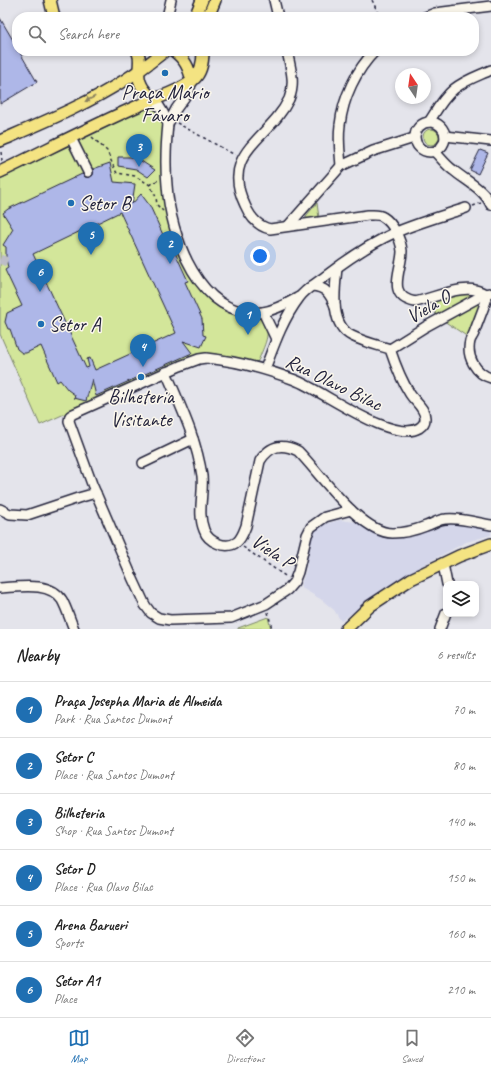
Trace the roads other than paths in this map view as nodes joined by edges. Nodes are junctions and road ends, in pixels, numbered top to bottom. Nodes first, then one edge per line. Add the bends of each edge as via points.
1 (50, 0) edge
2 (202, 0) edge
3 (215, 0) edge
4 (274, 0) edge
5 (168, 1) edge
6 (491, 6) edge
7 (53, 12) edge
8 (167, 12) edge
9 (196, 12) edge
10 (210, 12) edge
11 (277, 12) edge
12 (443, 12) edge
13 (139, 56) edge
14 (158, 56) edge
15 (180, 56) edge
16 (202, 56) edge
17 (288, 56) edge
18 (371, 56) edge
19 (491, 70) edge
20 (138, 71) junction
21 (192, 81) junction
22 (154, 99) junction
23 (169, 122) junction
24 (428, 122) junction
25 (445, 136) junction
26 (71, 138) junction
27 (414, 138) junction
28 (491, 141) edge
29 (1, 146) edge
30 (435, 152) junction
31 (341, 166) junction
32 (1, 168) edge
33 (88, 172) dead end
34 (490, 202) edge
35 (466, 208) road end
36 (288, 226) junction
37 (395, 232) junction
38 (337, 268) junction
39 (312, 286) junction
40 (488, 293) edge
41 (299, 297) junction
42 (336, 309) junction
43 (274, 310) junction
44 (263, 312) junction
45 (284, 323) junction
46 (276, 339) junction
47 (390, 349) junction
48 (265, 369) junction
49 (166, 372) junction
50 (491, 378) edge
51 (193, 439) junction
52 (143, 463) dead end
53 (96, 493) junction
54 (0, 508) edge
55 (351, 510) junction
56 (491, 525) edge
57 (491, 544) edge
58 (443, 564) junction
59 (446, 581) edge
60 (0, 588) edge
61 (444, 617) edge
62 (169, 625) edge
63 (74, 629) edge
64 (346, 629) edge
65 (440, 629) edge

1 - 7 main road
2 - 9 main road
3 - 10 main road
4 - 11 street
5 - 8 street
6 - 12 street
13 - 20 main road
14 - 20 main road
15 - 21 main road via 184,59
16 - 21 main road via 201,70
17 - 36 street via 292,78 289,98 275,120 247,150 239,167 238,186 242,200 257,224 270,230
18 - 31 street via 357,73 343,108 339,139
19 - 24 street via 454,89
20 - 22 main road via 142,88
20 -> 29 main road
21 - 22 main road
21 - 23 street
22 - 23 street via 163,109
22 - 26 main road
23 - 44 street via 167,185 170,210 190,267 206,291 218,301 241,311
24 - 25 street via 442,128
24 - 27 street via 420,126
25 - 28 street
25 - 30 street via 443,146
26 - 32 main road
26 - 33 street
27 - 30 street via 421,150
27 - 31 street via 373,151
30 - 34 street via 453,170 480,190
31 - 36 street
35 - 37 street
36 - 37 street via 376,215 387,220
37 - 38 street via 373,243
37 - 40 street via 402,250 397,285 402,297 415,302 472,288
38 - 39 street
38 - 42 street
39 - 41 street
39 - 42 street via 320,286 326,291
40 - 47 street, Viela O
40 - 50 street via 470,341 470,357 475,368 484,376
41 - 43 street
41 - 45 street
42 - 47 street via 339,324 347,333
43 - 44 street
43 - 45 street
44 - 46 street
45 - 46 street
46 - 48 street
47 - 48 street, Rua Olavo Bilac via 410,395 423,409 423,426 411,432 400,432 368,420 297,381
48 - 49 street, Rua Olavo Bilac via 206,358
49 - 51 street
49 - 53 street, Rua Olavo Bilac via 70,416 70,425
51 - 52 street
51 - 55 street via 202,476 200,514 204,531 214,542 237,542 242,536 260,461 275,447 283,446 298,451
53 - 54 street via 27,515 10,514
53 - 62 street via 145,605 151,613
55 - 56 street via 376,529 392,533 418,529 446,519
55 - 62 street via 325,517 311,527 294,582 266,604 231,618
57 - 58 main road
58 - 59 street
58 - 64 main road via 401,585 370,606
60 - 63 street via 36,587 51,590 62,600
61 - 65 street

